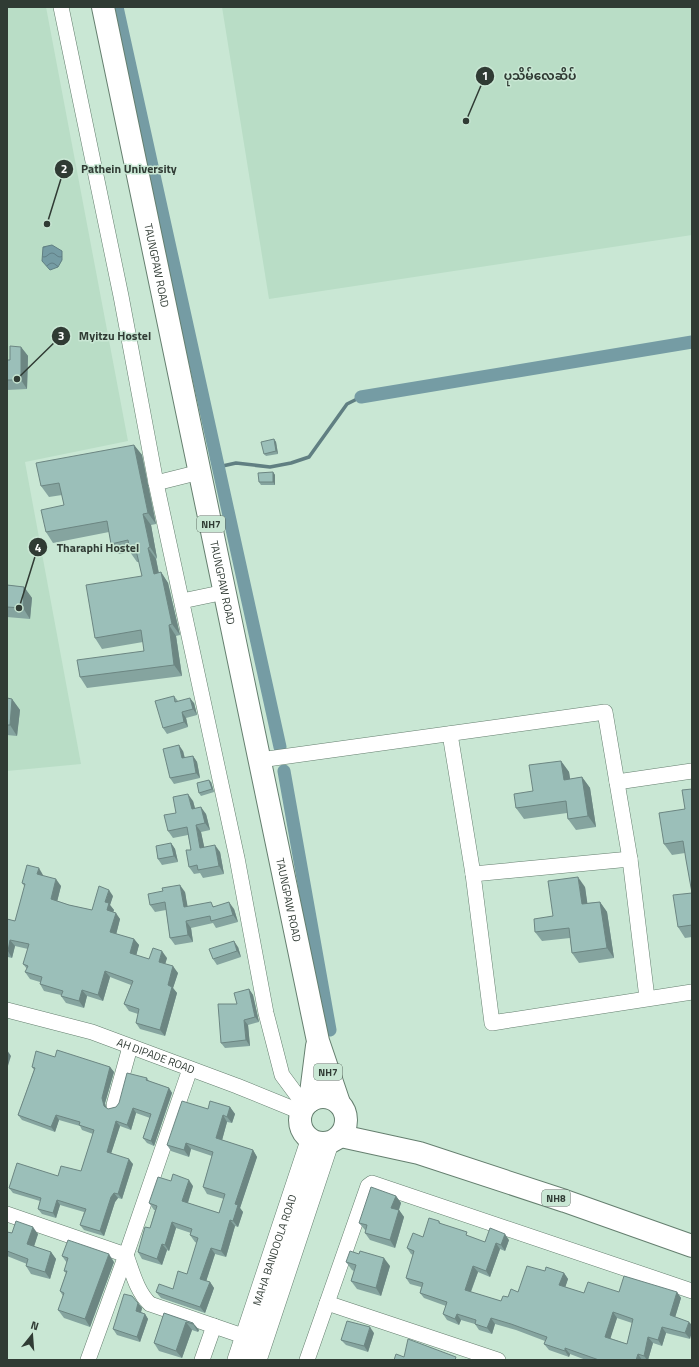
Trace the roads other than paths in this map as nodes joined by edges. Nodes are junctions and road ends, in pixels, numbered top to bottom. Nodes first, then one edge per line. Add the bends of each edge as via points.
1 (61, 7) edge
2 (103, 7) edge
3 (200, 472) junction
4 (156, 483) junction
5 (225, 592) junction
6 (182, 602) junction
7 (450, 734) junction
8 (260, 760) junction
9 (692, 771) edge
10 (617, 782) junction
11 (630, 859) junction
12 (473, 874) junction
13 (692, 992) edge
14 (647, 998) junction
15 (7, 1010) edge
16 (318, 1041) junction
17 (130, 1047) junction
18 (190, 1069) junction
19 (114, 1105) dead end
20 (305, 1106) junction
21 (333, 1128) junction
22 (7, 1214) edge
23 (692, 1246) edge
24 (126, 1255) junction
25 (692, 1291) edge
26 (327, 1303) junction
27 (214, 1326) junction
28 (246, 1337) junction
29 (88, 1360) edge
30 (202, 1360) edge
31 (238, 1360) edge
32 (256, 1360) edge
33 (307, 1360) edge
34 (498, 1360) edge

1 - 4 street via 121,296
2 - 3 highway, TAUNGPAW ROAD / NH7
3 - 4 street
3 - 5 highway, TAUNGPAW ROAD / NH7
4 - 6 street
5 - 6 street
5 - 8 highway, TAUNGPAW ROAD / NH7
6 - 20 street via 237,858 274,1047 282,1075
7 - 8 street
7 - 10 street via 605,712
7 - 12 street
8 - 16 highway, TAUNGPAW ROAD / NH7
9 - 10 street
10 - 11 street
11 - 12 street
11 - 14 street
12 - 14 street via 492,1023
13 - 14 street
15 - 17 street, AH DIPADE ROAD via 92,1032
16 - 20 highway, TAUNGPAW ROAD / NH7
16 - 21 highway, TAUNGPAW ROAD / NH7
17 - 18 street, AH DIPADE ROAD
17 - 19 street
18 - 20 street, AH DIPADE ROAD
18 - 24 street
20 - 21 highway via 325,1097
20 - 21 highway, TAUNGPAW ROAD via 300,1118 302,1131
21 - 23 highway, NH8 via 565,1201
21 - 28 main road, MAHA BANDOOLA ROAD
21 - 32 main road, MAHA BANDOOLA ROAD
22 - 24 street
24 - 27 street via 135,1278 150,1304
24 - 29 street
25 - 26 street via 372,1183 368,1186
26 - 33 street
26 - 34 street
27 - 28 street
27 - 30 street
28 - 31 main road, MAHA BANDOOLA ROAD

